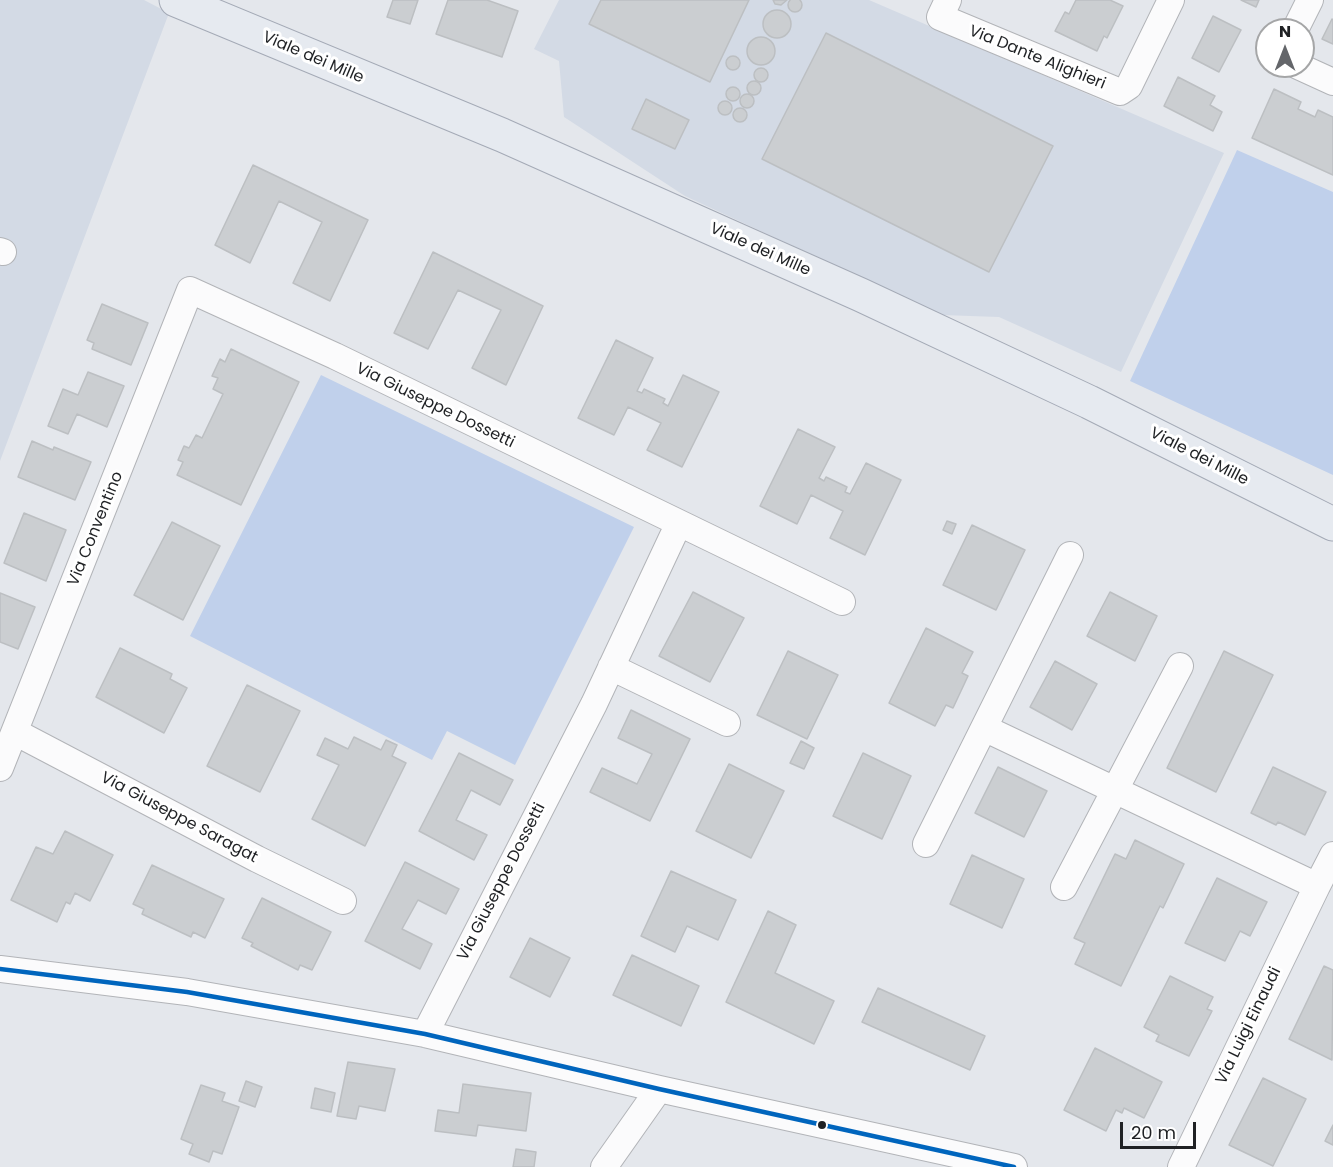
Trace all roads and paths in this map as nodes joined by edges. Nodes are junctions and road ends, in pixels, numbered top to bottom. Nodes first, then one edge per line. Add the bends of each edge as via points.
1 (176, 0) edge
2 (948, 0) edge
3 (1171, 0) edge
4 (1310, 0) edge
5 (1300, 18) edge
6 (1315, 74) edge
7 (1333, 82) edge
8 (190, 290) joint
9 (1333, 524) edge
10 (678, 525) junction
11 (1070, 555) dead end
12 (842, 602) dead end
13 (1180, 666) dead end
14 (611, 667) junction
15 (727, 723) dead end
16 (984, 728) junction
17 (15, 732) junction
18 (0, 768) edge
19 (1114, 790) junction
20 (926, 844) dead end
21 (1333, 855) edge
22 (1317, 886) junction
23 (1064, 887) dead end
24 (343, 901) dead end
25 (0, 969) edge
26 (425, 1034) junction
27 (659, 1089) junction
28 (604, 1167) edge
29 (1014, 1167) edge
30 (1181, 1167) edge

1 - 9 main road, Viale dei Mille via 502,135 861,295 1089,402
2 - 3 street, Via Dante Alighieri via 940,17 1120,92 1129,86
4 - 5 street
6 - 7 street
8 - 10 street, Via Giuseppe Dossetti via 335,356
8 - 17 street, Via Conventino
10 - 12 street, Via Giuseppe Dossetti
10 - 14 street, Via Giuseppe Dossetti
11 - 16 street
13 - 19 street
14 - 15 street
14 - 26 street, Via Giuseppe Dossetti
16 - 19 street
16 - 20 street
17 - 18 street, Via Conventino
17 - 24 street, Via Giuseppe Saragat
19 - 22 street
19 - 23 street
21 - 22 street, Via Luigi Einaudi
22 - 30 street, Via Luigi Einaudi
25 - 26 street via 187,992
26 - 27 street
27 - 28 street
27 - 29 street

